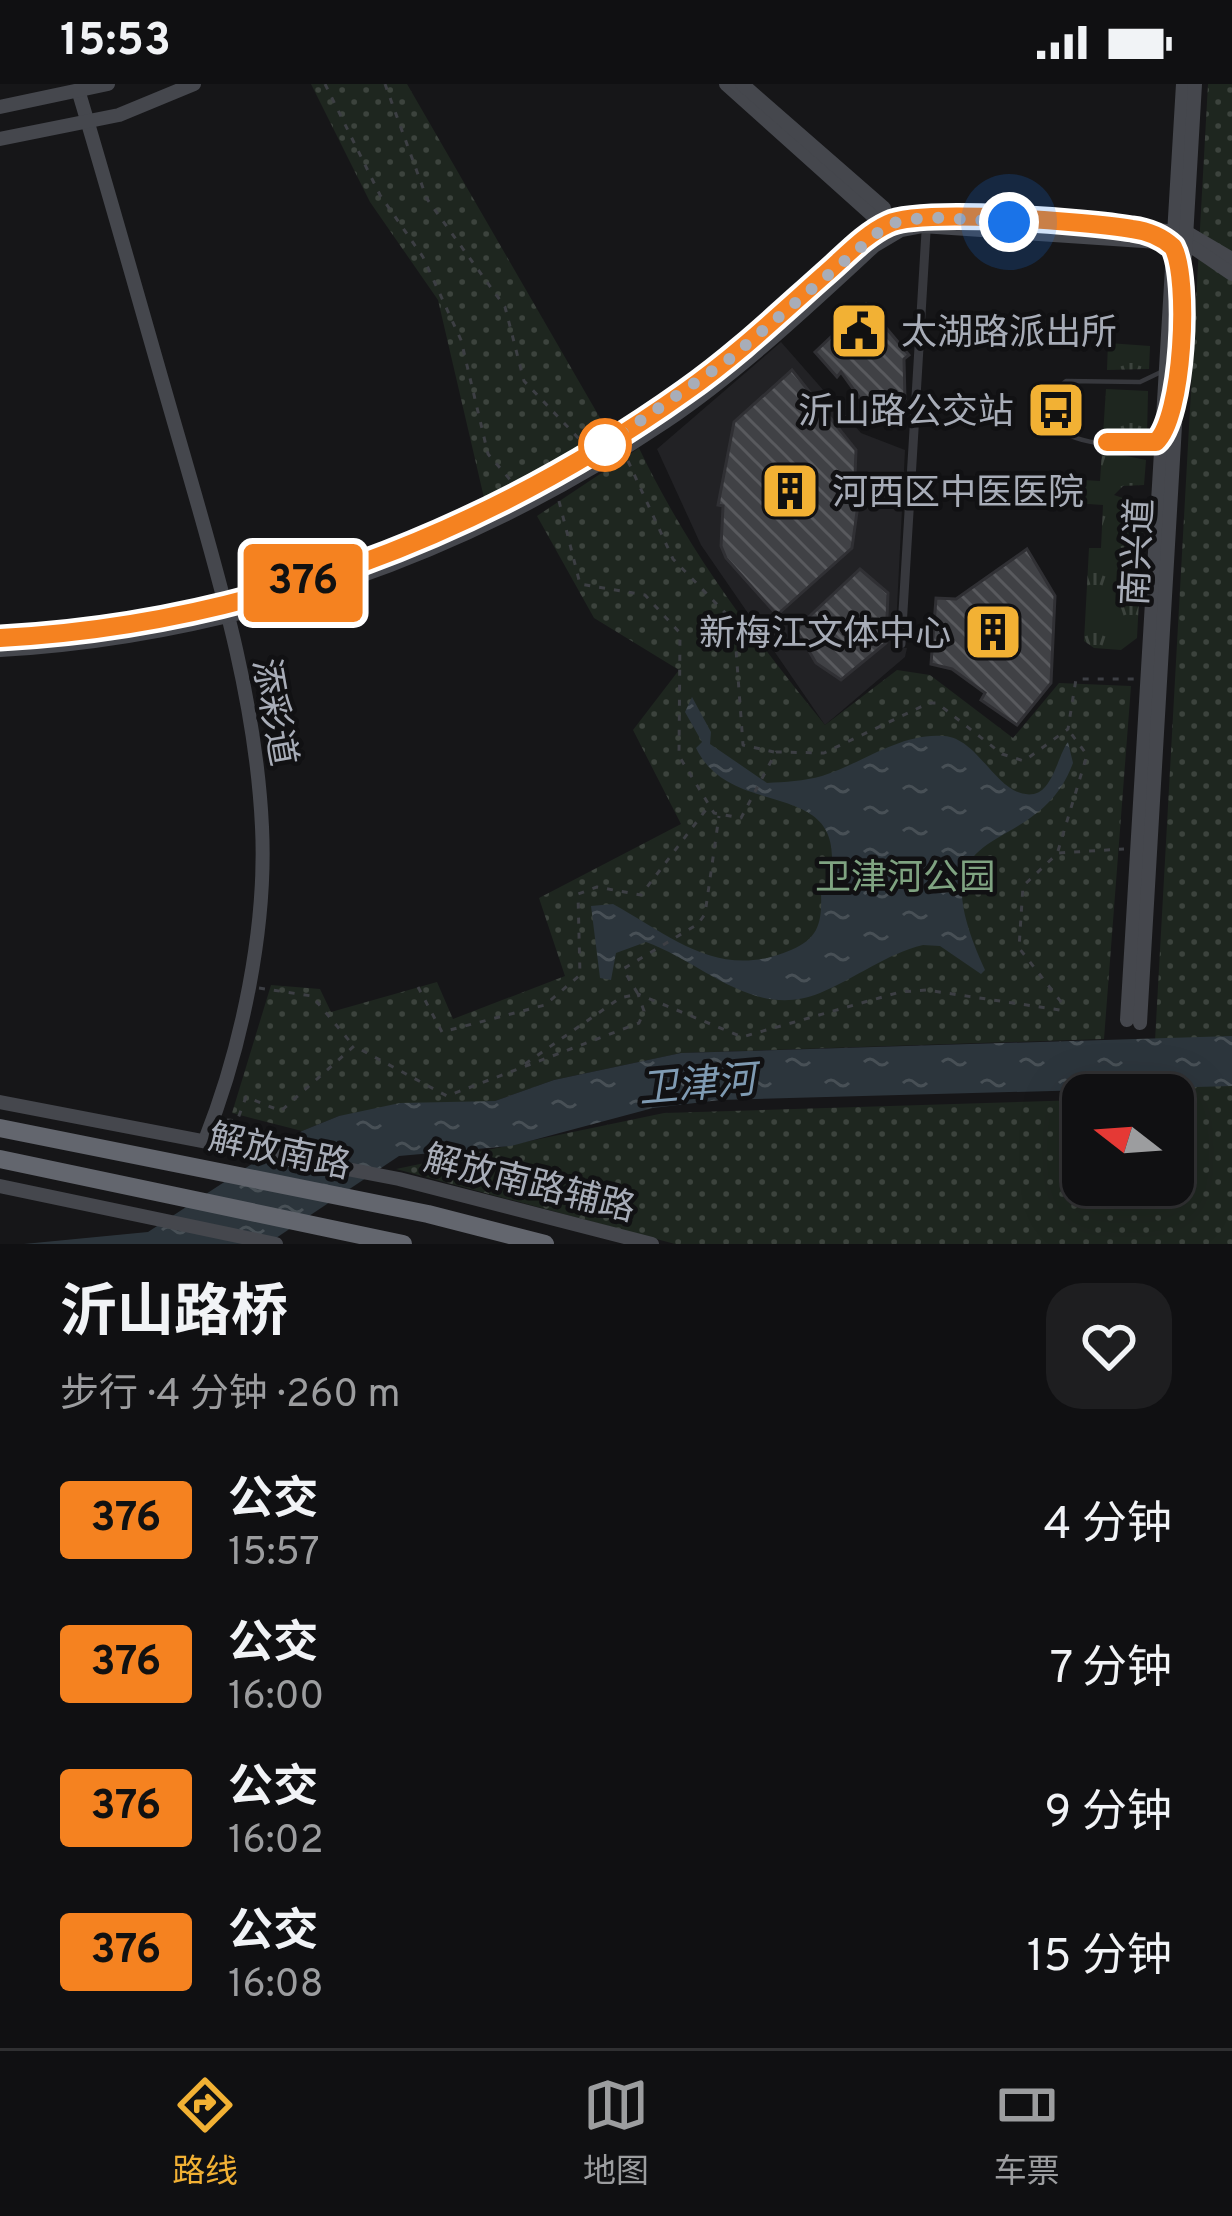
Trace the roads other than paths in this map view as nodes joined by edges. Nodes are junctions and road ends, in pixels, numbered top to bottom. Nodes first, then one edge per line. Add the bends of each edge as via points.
1 (109, 84) edge
2 (194, 84) edge
3 (726, 84) edge
4 (742, 84) edge
5 (1183, 84) edge
6 (1195, 84) edge
7 (79, 93) junction
8 (0, 107) edge
9 (88, 123) junction
10 (0, 139) edge
11 (895, 227) junction
12 (926, 232) dead end
13 (1134, 234) junction
14 (1177, 240) junction
15 (1232, 259) edge
16 (1232, 274) edge
17 (1177, 278) junction
18 (1166, 363) junction
19 (1174, 409) junction
20 (1162, 437) junction
21 (227, 610) junction
22 (0, 638) edge
23 (901, 644) dead end
24 (0, 650) edge
25 (0, 1102) edge
26 (0, 1126) edge
27 (205, 1140) junction
28 (251, 1150) joint
29 (0, 1162) edge
30 (0, 1186) edge
31 (276, 1244) edge
32 (403, 1244) edge
33 (545, 1244) edge
34 (652, 1244) edge

1 - 7 street
2 - 9 street
3 - 11 street
4 - 11 street
5 - 14 street, 南兴道
6 - 14 street, 南兴道
7 - 8 street
7 - 9 street, 添彩道
9 - 10 street
9 - 21 street, 添彩道
11 - 13 street
11 - 21 street via 728,360 522,494
11 - 21 street via 696,399 556,488 375,572
12 - 23 street
13 - 14 street
13 - 17 street
14 - 15 street
14 - 16 street
14 - 17 street, 南兴道
17 - 18 street, 南兴道
17 - 19 street, 南兴道
18 - 20 street, 南兴道
18 - 20 lane via 1140,382 1066,381 1051,407 1056,427 1074,439 1143,444
19 - 20 lane
19 - 20 street, 南兴道 via 1133,1022
21 - 22 street
21 - 24 street
21 - 27 street, 添彩道 via 262,830 245,986
25 - 27 street
26 - 33 highway, 解放南路
27 - 28 street, 解放南路
28 - 34 street, 解放南路辅路
29 - 32 highway, 解放南路
30 - 31 street

